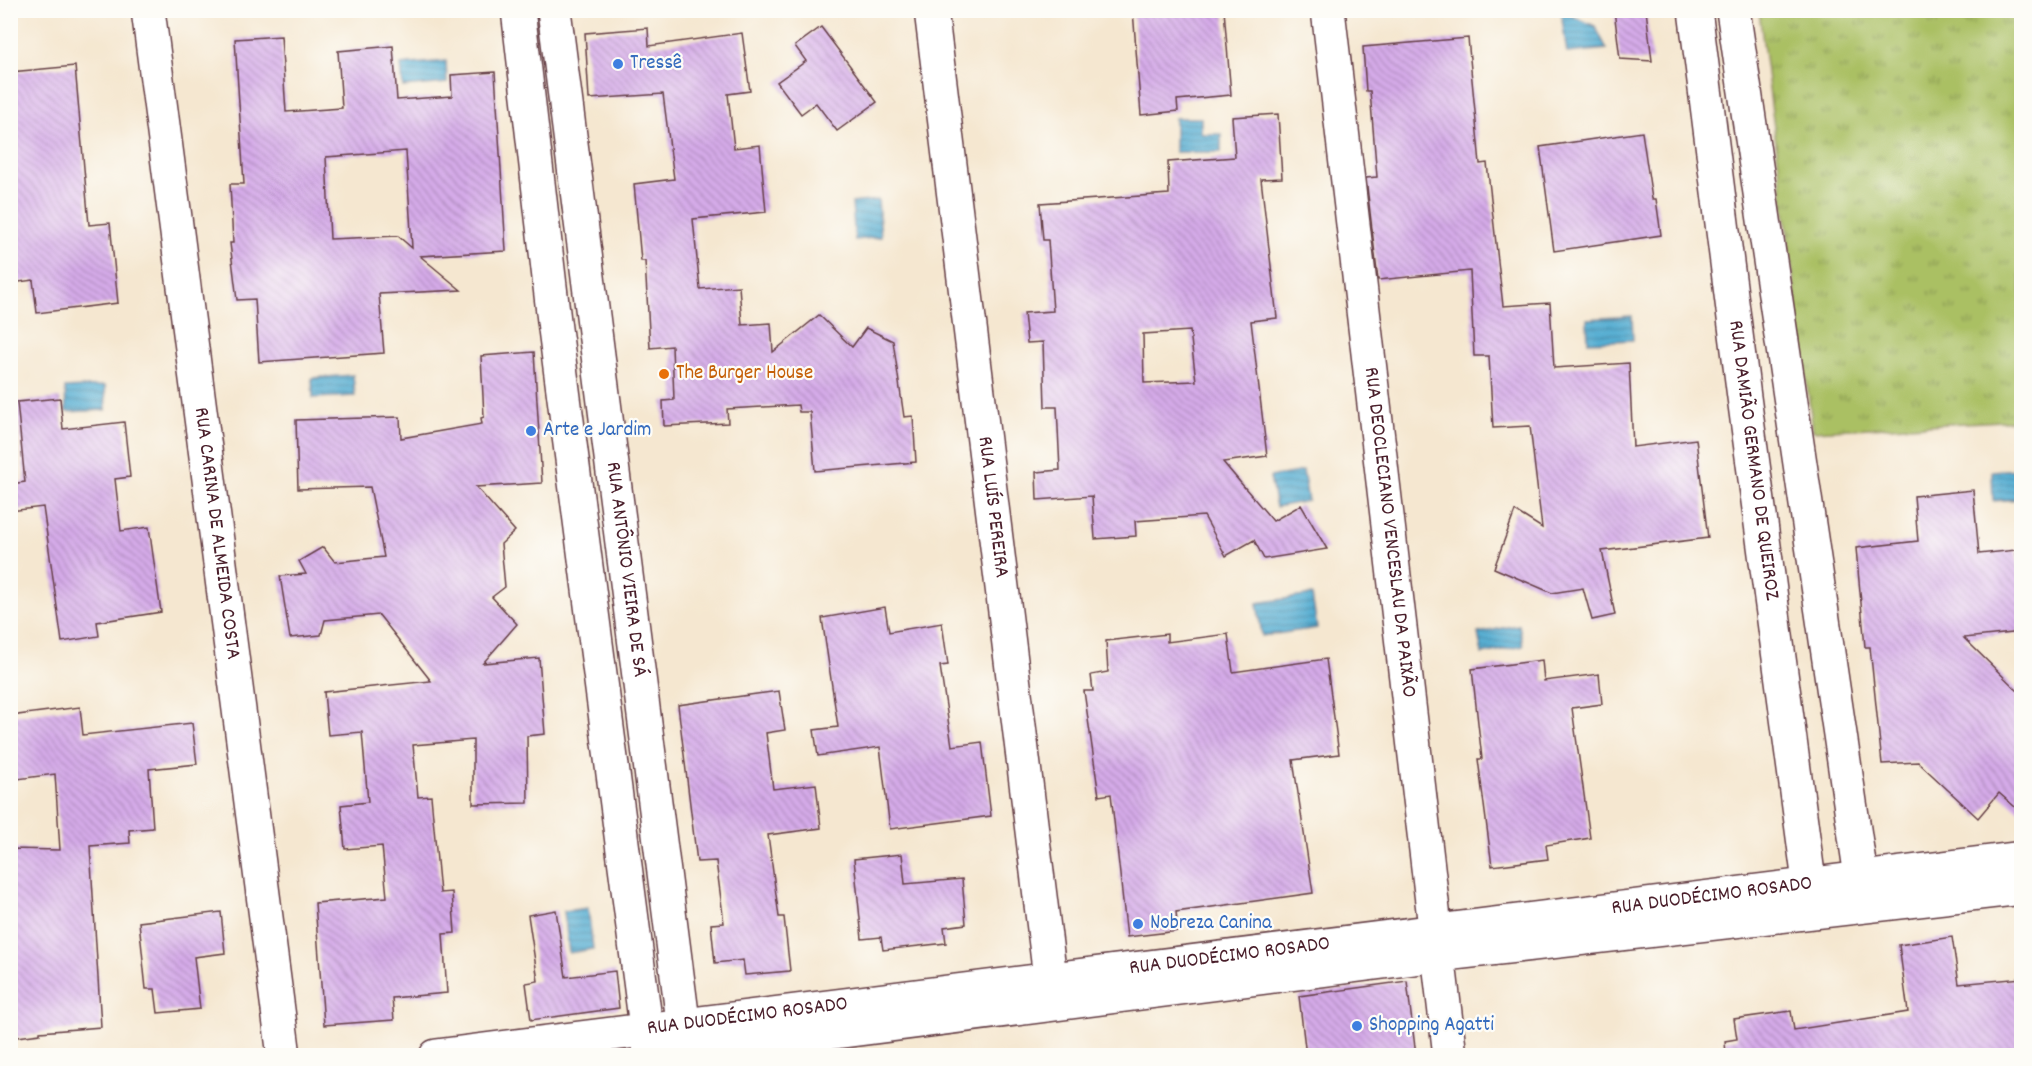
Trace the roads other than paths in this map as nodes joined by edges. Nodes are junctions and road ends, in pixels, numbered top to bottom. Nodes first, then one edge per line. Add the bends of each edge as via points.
1 (148, 10) edge
2 (518, 10) edge
3 (555, 10) edge
4 (931, 10) edge
5 (1328, 10) edge
6 (1695, 10) edge
7 (1733, 10) edge
8 (2022, 858) edge
9 (2022, 888) edge
10 (1864, 891) junction
11 (1812, 897) junction
12 (1437, 943) junction
13 (1052, 992) junction
14 (686, 1043) edge
15 (648, 1049) edge
16 (284, 1056) edge
17 (436, 1056) edge
18 (1450, 1056) edge

1 - 16 street, RUA CARINA DE ALMEIDA COSTA
2 - 15 street, RUA ANTÔNIO VIEIRA DE SÁ
3 - 14 street, RUA ANTÔNIO VIEIRA DE SÁ
4 - 13 street, RUA LUÍS PEREIRA
5 - 12 street, RUA DEOCLECIANO VENCESLAU DA PAIXÃO
6 - 11 street, RUA DAMIÃO GERMANO DE QUEIROZ
7 - 10 street
8 - 10 street, RUA DUODÉCIMO ROSADO
9 - 10 street, RUA DUODÉCIMO ROSADO
10 - 11 street, RUA DUODÉCIMO ROSADO
11 - 12 street, RUA DUODÉCIMO ROSADO
12 - 13 street, RUA DUODÉCIMO ROSADO
12 - 18 street, RUA DEOCLECIANO VENCESLAU DA PAIXÃO
13 - 14 street, RUA DUODÉCIMO ROSADO
14 - 15 street, RUA DUODÉCIMO ROSADO
15 - 17 street, RUA DUODÉCIMO ROSADO

